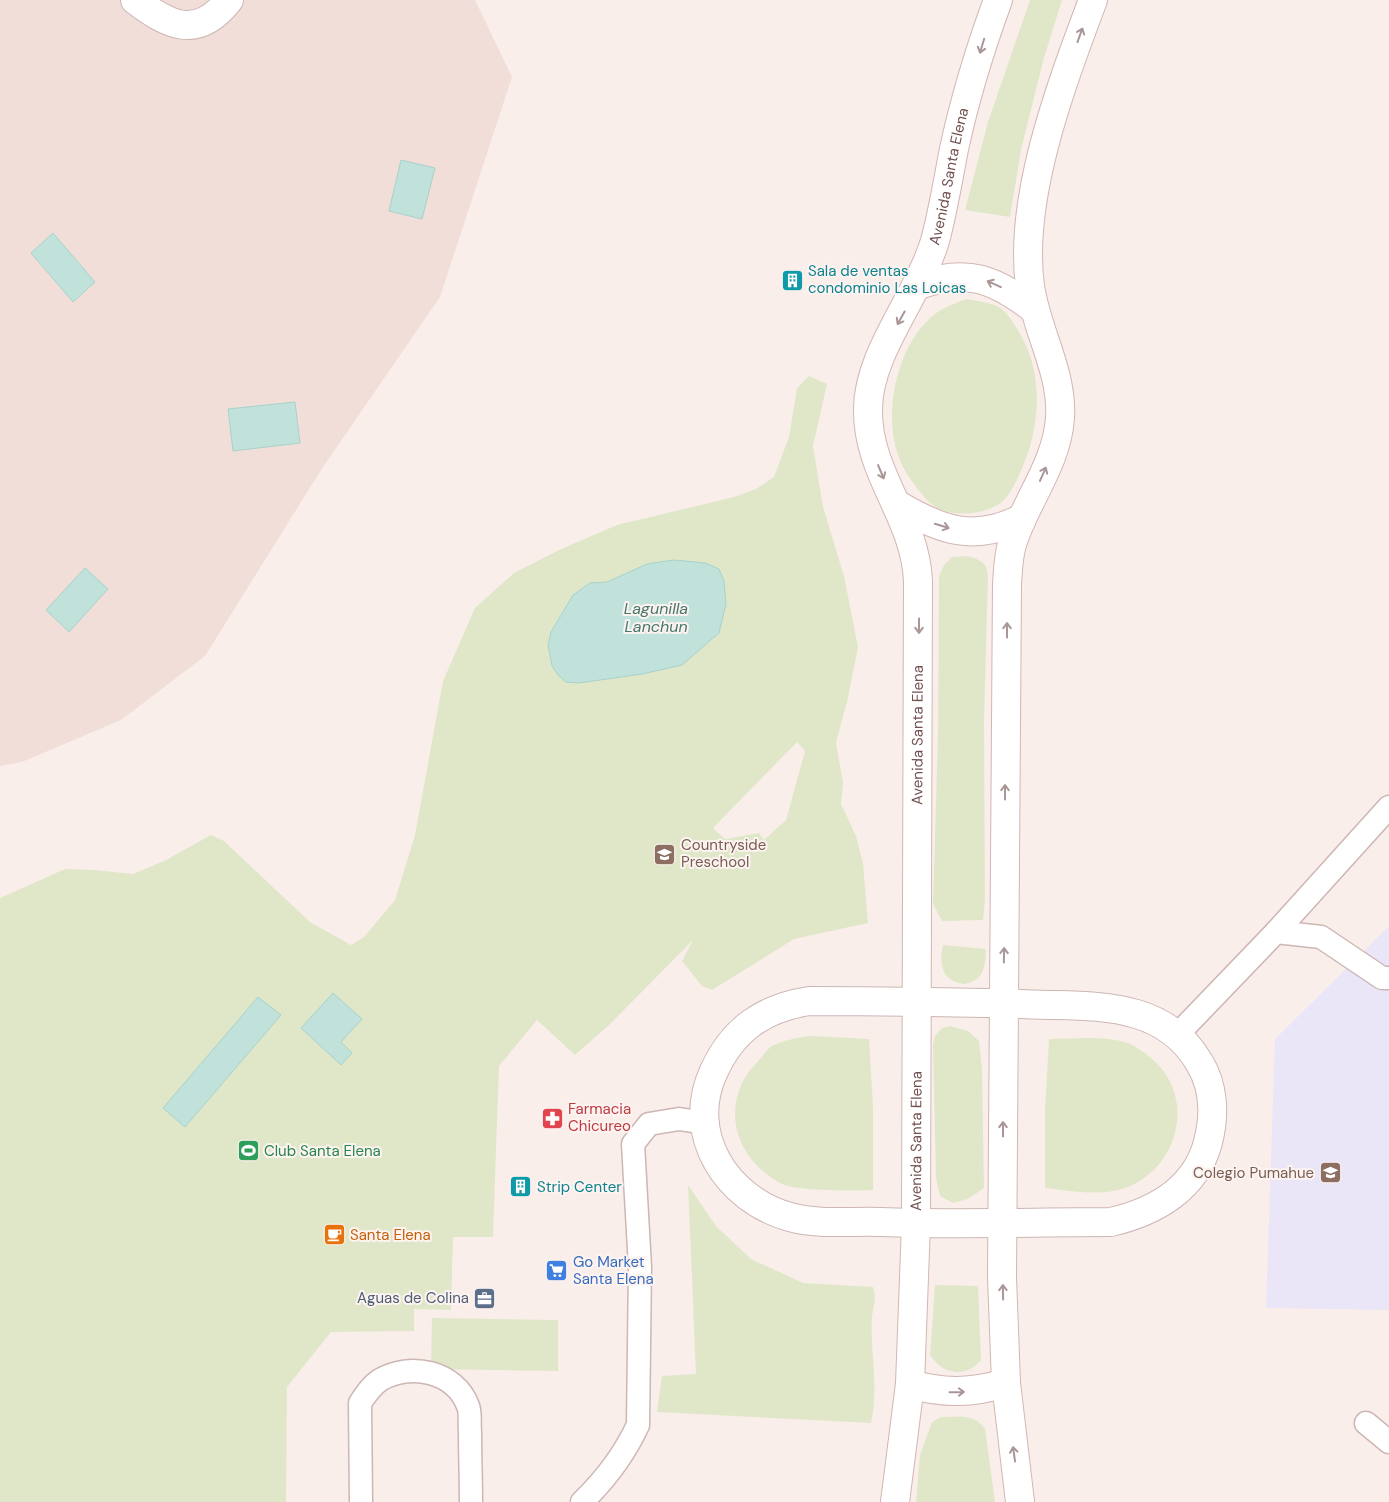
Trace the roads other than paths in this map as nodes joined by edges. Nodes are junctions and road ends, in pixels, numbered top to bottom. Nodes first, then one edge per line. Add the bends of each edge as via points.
1 (134, 0) edge
2 (229, 0) edge
3 (998, 0) edge
4 (1093, 0) edge
5 (918, 285) junction
6 (1035, 310) junction
7 (898, 505) junction
8 (1022, 518) junction
9 (1389, 807) edge
10 (1276, 932) junction
11 (1389, 978) edge
12 (916, 1002) junction
13 (1004, 1003) junction
14 (1178, 1034) junction
15 (704, 1123) junction
16 (1002, 1223) junction
17 (916, 1224) junction
18 (1006, 1383) junction
19 (910, 1384) junction
20 (1366, 1423) dead end
21 (1389, 1442) edge
22 (361, 1502) edge
23 (471, 1502) edge
24 (582, 1502) edge
25 (895, 1502) edge
26 (1020, 1502) edge

1 - 2 street via 172,24 187,26 205,20
3 -> 5 street, Avenida Santa Elena via 967,93 935,241
6 -> 4 street via 1028,261 1035,195 1053,116
6 -> 5 street via 993,282 971,277 953,276
5 -> 7 street, Avenida Santa Elena via 884,347 873,378 868,408 870,442 880,473
8 -> 6 street via 1055,446 1060,416 1054,370
7 -> 8 street via 926,521 963,531 997,529
7 -> 12 street, Avenida Santa Elena via 918,561
13 -> 8 street via 1007,586 1012,542
9 - 10 lane
10 - 11 lane via 1321,937 1382,978
10 - 14 lane
12 - 13 street
12 - 15 street via 809,1001 787,1004 763,1014 725,1049 710,1081
12 - 17 street, Avenida Santa Elena
13 - 14 street via 1121,1009 1158,1022
16 -> 13 street
14 - 16 street via 1205,1071 1211,1090 1212,1110 1205,1152 1195,1172 1178,1191 1157,1206 1111,1222
15 - 17 street via 711,1150 726,1177 745,1196 774,1212 812,1220
15 - 24 lane via 679,1119 649,1124 633,1144 640,1267 638,1425 615,1466
16 - 17 street
18 -> 16 street
17 - 19 street, Avenida Santa Elena
19 -> 18 street via 932,1391 955,1393 981,1391
26 -> 18 street
19 - 25 street, Avenida Santa Elena
20 - 21 lane
22 - 23 lane via 360,1403 379,1381 410,1370 429,1372 446,1379 460,1391 469,1407

